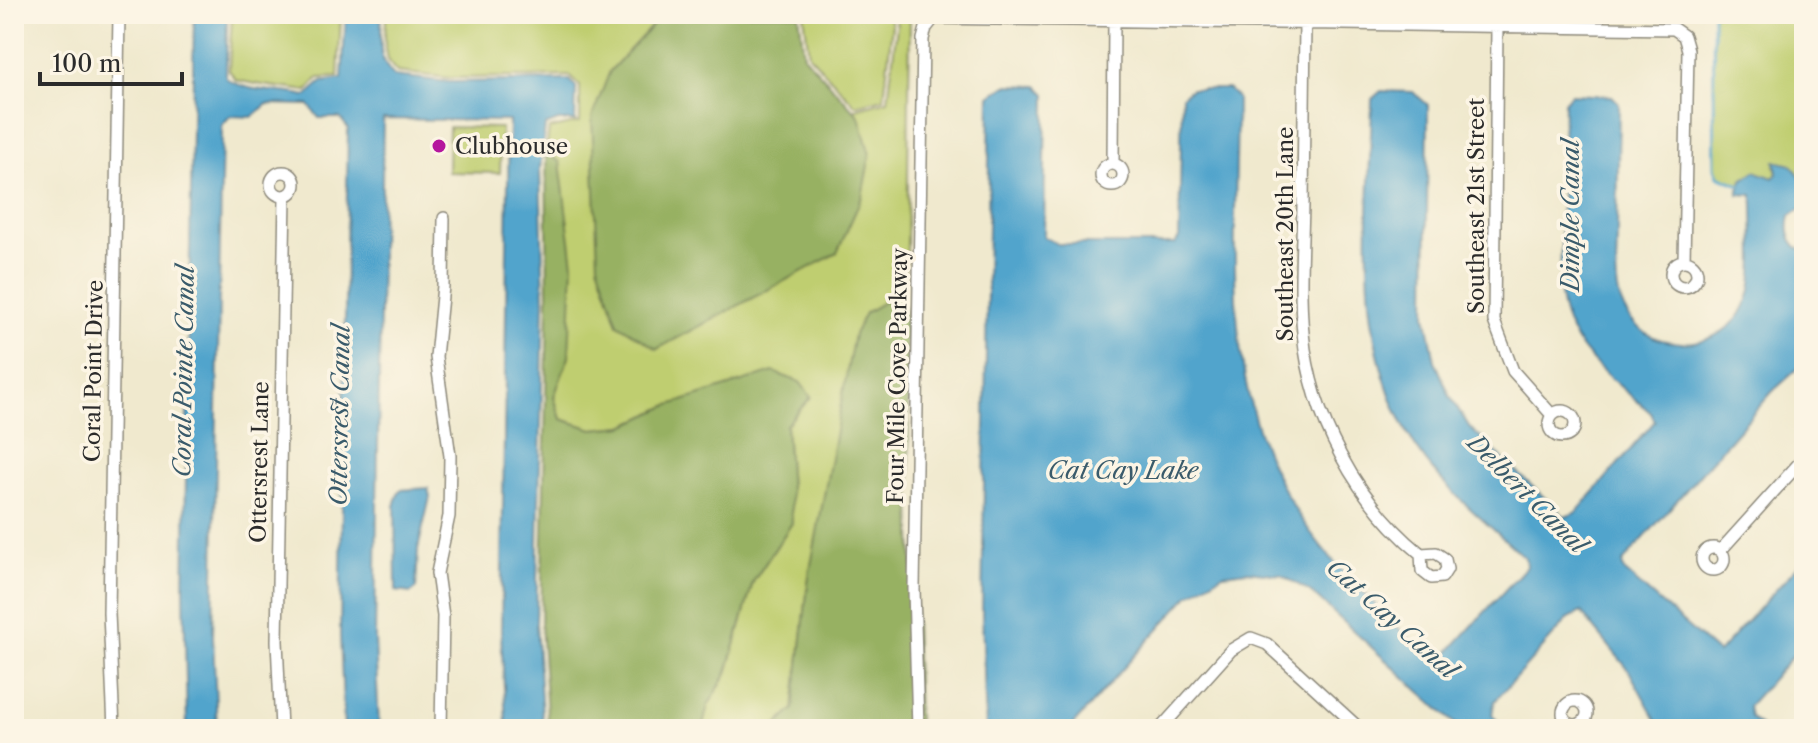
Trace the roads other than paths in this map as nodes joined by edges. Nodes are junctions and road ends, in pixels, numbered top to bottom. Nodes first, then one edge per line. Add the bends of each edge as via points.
1 (119, 14) edge
2 (1114, 19) junction
3 (1305, 22) junction
4 (1497, 26) junction
5 (1113, 164) dead end
6 (285, 196) dead end
7 (444, 218) dead end
8 (1684, 261) dead end
9 (1552, 415) dead end
10 (1804, 458) edge
11 (1721, 550) dead end
12 (1421, 554) dead end
13 (114, 729) edge
14 (281, 729) edge
15 (441, 729) edge
16 (918, 729) edge
17 (1161, 729) edge
18 (1360, 729) edge

1 - 13 street, Coral Point Drive via 109,613
2 - 3 street
2 - 5 street
2 - 16 street, Four Mile Cove Parkway via 944,16 934,18 923,39 914,589
3 - 4 street
3 - 12 street, Southeast 20th Lane via 1301,300 1309,368 1322,413 1347,465 1383,516
4 - 8 street via 1680,32 1688,50
4 - 9 street, Southeast 21st Street via 1494,321 1513,371
6 - 14 street, Ottersrest Lane via 277,641
7 - 15 street via 436,357 450,456 449,516 437,573 443,616
10 - 11 street
17 - 18 street via 1231,650 1251,638 1267,644

